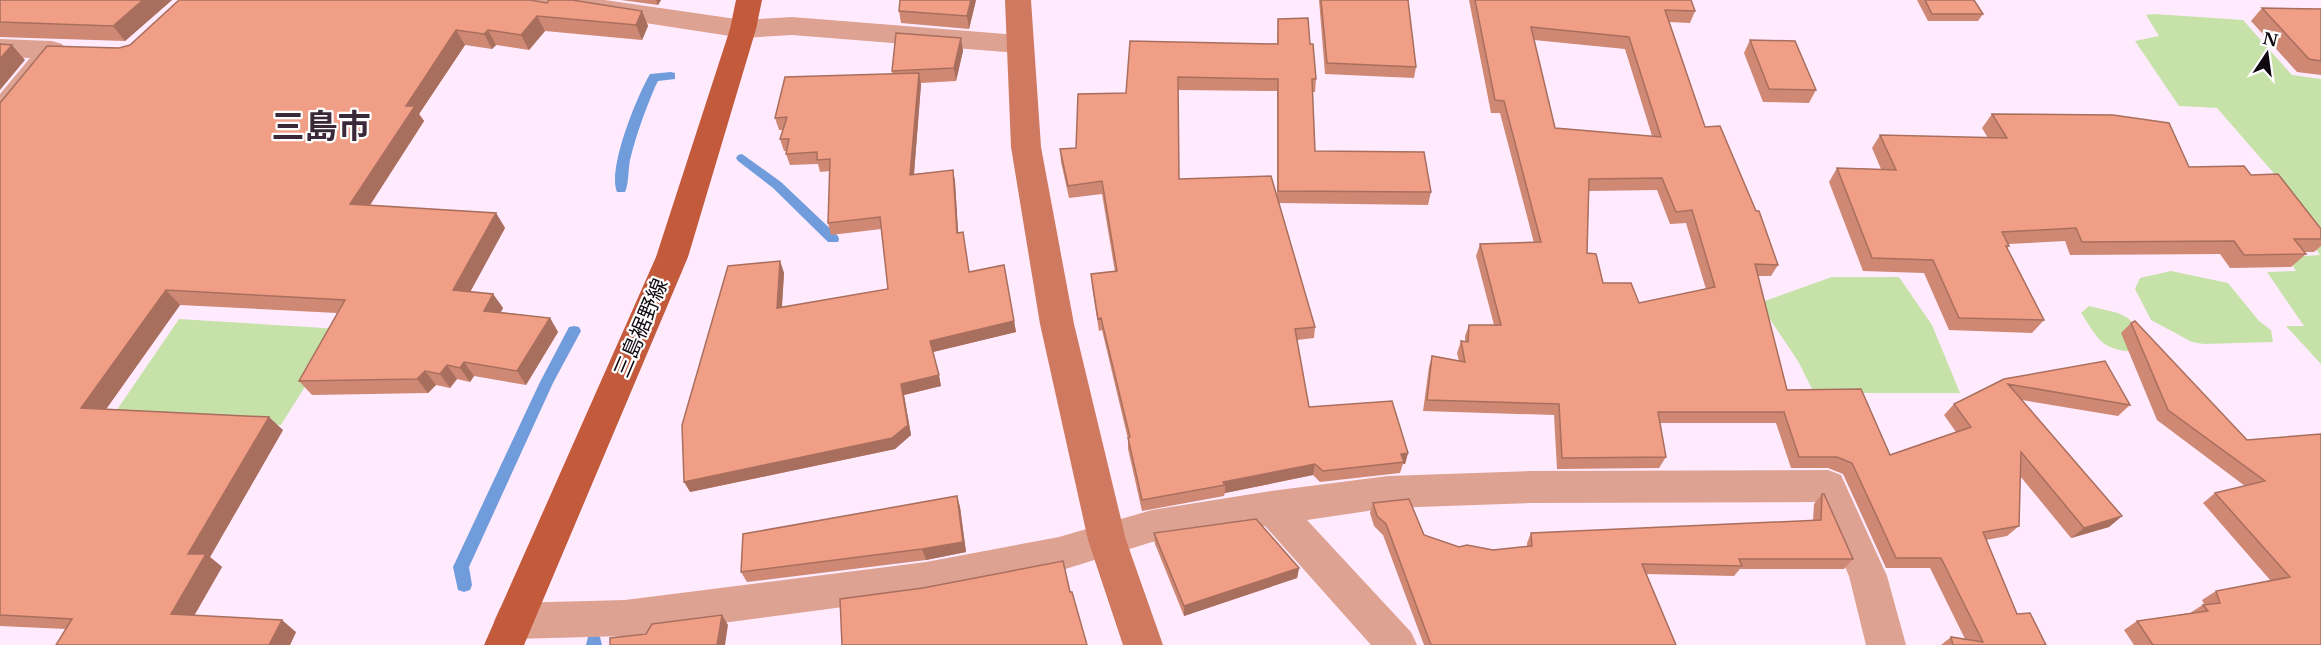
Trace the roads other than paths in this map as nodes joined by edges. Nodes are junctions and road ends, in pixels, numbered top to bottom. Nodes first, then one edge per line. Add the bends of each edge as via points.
1 (548, 0) edge
2 (1018, 0) edge
3 (746, 14) edge
4 (1019, 44) junction
5 (0, 48) edge
6 (0, 113) edge
7 (1271, 507) junction
8 (1107, 540) junction
9 (509, 633) edge
10 (1143, 645) edge
11 (1396, 645) edge
12 (1886, 645) edge

1 - 3 street
2 - 4 street
3 - 4 street via 792,26
3 - 9 main road, 三島裾野線 via 672,258
4 - 8 street via 1026,147 1058,324
5 - 6 street via 63,50
7 - 8 street via 1152,526
7 - 11 street
7 - 12 street via 1388,492 1530,487 1828,486 1868,576
8 - 9 street via 1059,555 927,579
8 - 10 street

